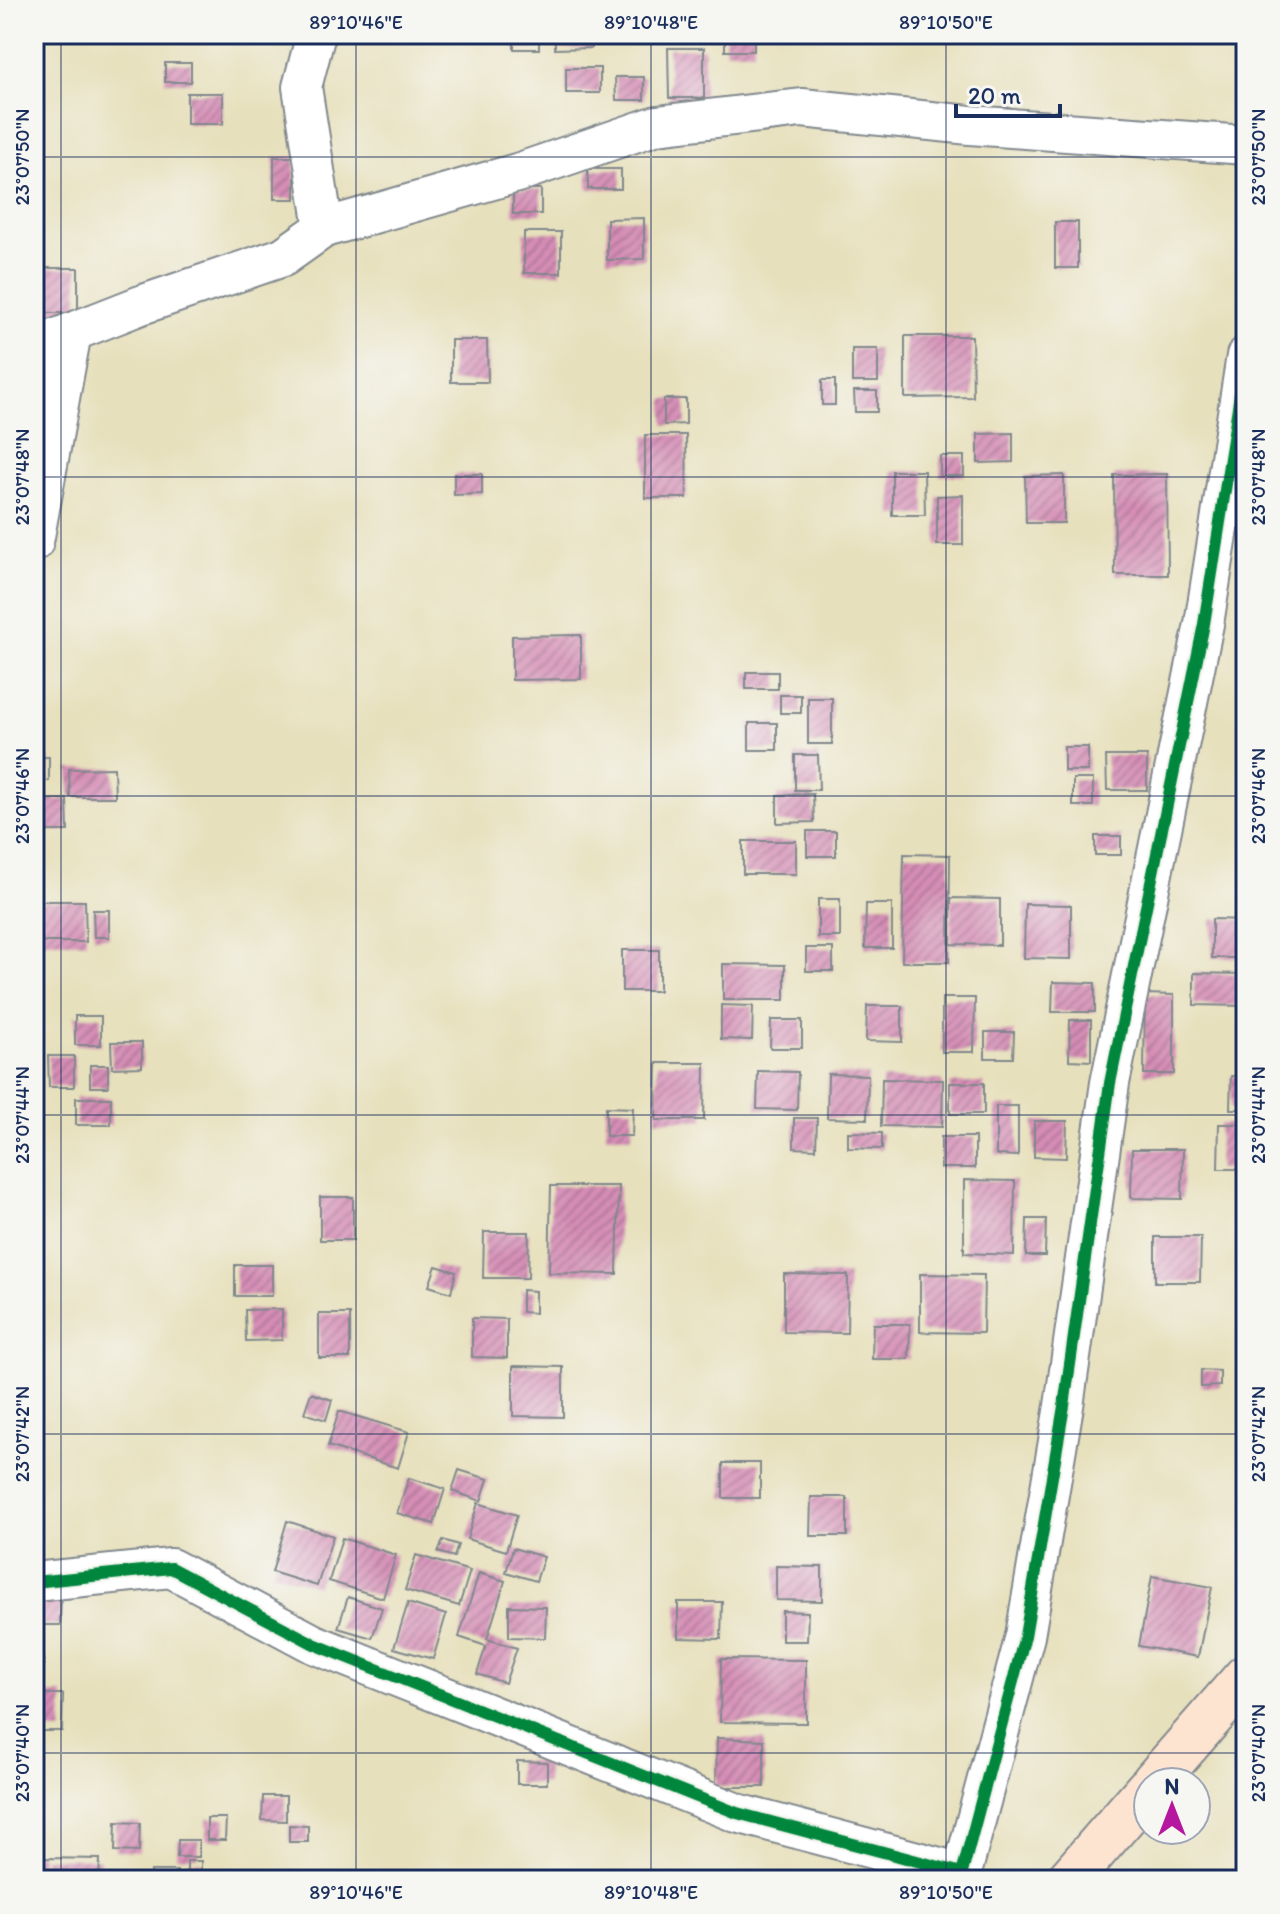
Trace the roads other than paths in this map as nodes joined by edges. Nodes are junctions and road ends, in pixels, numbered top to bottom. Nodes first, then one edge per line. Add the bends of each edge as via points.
1 (316, 34) edge
2 (1246, 145) edge
3 (324, 228) junction
4 (72, 332) junction
5 (34, 347) edge
6 (1246, 356) edge
7 (34, 542) edge
8 (34, 1582) edge
9 (1246, 1677) edge
10 (1168, 1766) edge
11 (1132, 1807) edge
12 (963, 1877) edge
13 (1069, 1880) edge

1 - 3 street via 302,87
2 - 3 street via 802,108 657,125 517,173
3 - 4 street via 283,257
4 - 5 street
4 - 7 street
6 - 12 street via 1204,624 1110,1083 1025,1636
8 - 12 street via 171,1568 314,1644 737,1813
9 - 10 main road
11 - 13 main road

